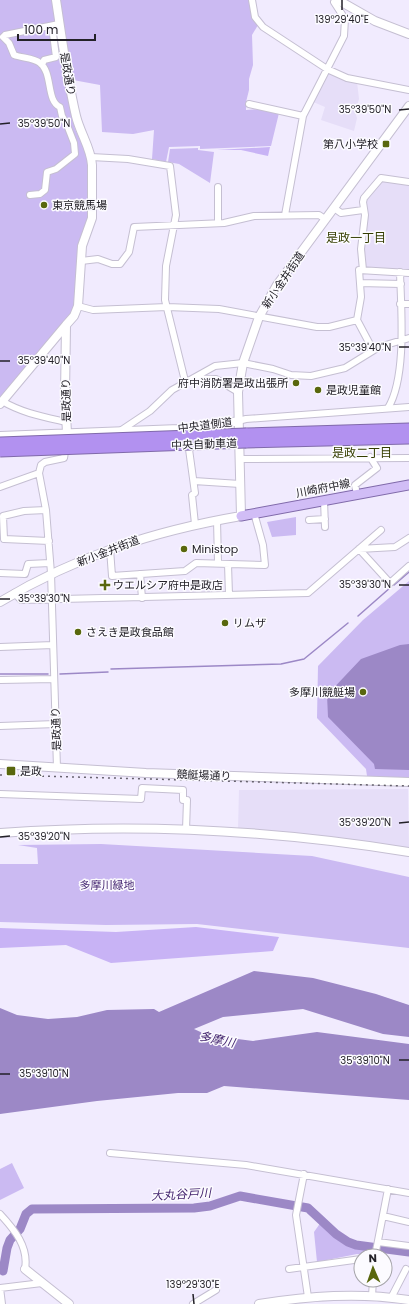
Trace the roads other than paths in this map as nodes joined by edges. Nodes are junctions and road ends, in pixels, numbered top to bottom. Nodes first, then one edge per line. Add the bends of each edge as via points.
1 (56, 0) edge
2 (252, 0) edge
3 (337, 0) edge
4 (56, 25) junction
5 (409, 34) edge
6 (42, 65) junction
7 (327, 69) junction
8 (409, 90) edge
9 (249, 104) dead end
10 (409, 106) edge
11 (303, 116) junction
12 (91, 157) junction
13 (409, 182) edge
14 (218, 186) dead end
15 (30, 195) dead end
16 (334, 208) junction
17 (363, 210) junction
18 (285, 215) junction
19 (326, 219) junction
20 (218, 223) junction
21 (174, 225) junction
22 (81, 261) junction
23 (362, 270) junction
24 (400, 272) junction
25 (409, 273) edge
26 (360, 283) junction
27 (401, 284) junction
28 (400, 304) junction
29 (409, 304) edge
30 (78, 306) junction
31 (167, 307) junction
32 (259, 317) junction
33 (357, 320) junction
34 (66, 325) junction
35 (409, 338) edge
36 (401, 340) junction
37 (374, 350) junction
38 (243, 362) junction
39 (192, 378) junction
40 (185, 381) junction
41 (238, 392) junction
42 (1, 403) edge
43 (409, 407) edge
44 (388, 408) junction
45 (238, 421) junction
46 (66, 422) junction
47 (409, 422) edge
48 (186, 429) junction
49 (409, 429) edge
50 (120, 431) junction
51 (67, 433) junction
52 (0, 436) edge
53 (246, 438) junction
54 (264, 438) junction
55 (409, 438) edge
56 (0, 443) edge
57 (409, 443) edge
58 (0, 451) edge
59 (370, 457) junction
60 (409, 458) edge
61 (239, 459) junction
62 (39, 473) junction
63 (194, 481) junction
64 (240, 484) junction
65 (409, 485) edge
66 (0, 487) edge
67 (357, 494) junction
68 (324, 500) junction
69 (46, 510) junction
70 (254, 513) junction
71 (241, 516) junction
72 (325, 519) junction
73 (217, 520) junction
74 (309, 520) dead end
75 (195, 524) junction
76 (325, 527) dead end
77 (381, 530) dead end
78 (409, 538) edge
79 (49, 542) junction
80 (359, 548) junction
81 (110, 549) junction
82 (50, 563) junction
83 (218, 563) junction
84 (228, 564) junction
85 (409, 566) edge
86 (0, 573) edge
87 (51, 573) junction
88 (140, 574) junction
89 (14, 593) junction
90 (229, 595) junction
91 (142, 598) junction
92 (52, 600) junction
93 (0, 602) edge
94 (53, 645) junction
95 (0, 647) edge
96 (54, 679) junction
97 (0, 680) edge
98 (56, 724) junction
99 (0, 726) edge
100 (0, 764) edge
101 (57, 768) junction
102 (409, 782) edge
103 (0, 794) edge
104 (186, 830) junction
105 (0, 833) edge
106 (409, 852) edge
107 (110, 1153) dead end
108 (304, 1174) junction
109 (388, 1189) junction
110 (409, 1193) edge
111 (0, 1214) edge
112 (383, 1216) junction
113 (409, 1222) edge
114 (377, 1245) junction
115 (409, 1246) edge
116 (376, 1248) edge
117 (353, 1260) edge
118 (303, 1267) junction
119 (26, 1269) joint
120 (290, 1269) dead end
121 (406, 1269) dead end
122 (42, 1283) junction
123 (0, 1288) edge
124 (372, 1288) edge
125 (216, 1290) dead end
126 (372, 1296) junction
127 (308, 1297) junction
128 (391, 1298) junction
129 (409, 1300) edge
130 (2, 1304) edge
131 (68, 1304) edge
132 (193, 1304) edge
133 (259, 1304) edge

1 - 4 street, 是政通り
2 - 7 street via 255,17 263,27
3 - 5 street via 375,21
3 - 7 street via 334,2 345,19 345,31
4 - 6 street via 56,58 44,60
4 - 6 street via 14,32 4,37 14,55
4 - 12 street, 是政通り via 75,114
6 - 15 street via 54,102 60,107 75,150 73,156 56,169 47,172 45,190 40,194
7 - 8 street via 353,80
7 - 11 street
9 - 11 street
10 - 16 street, 新小金井街道
11 - 18 street
12 - 21 street via 170,166 176,206
12 - 22 street, 是政通り via 92,218 84,235
13 - 17 street via 379,179 364,198
14 - 20 street
16 - 17 street via 341,213
16 - 19 street, 新小金井街道
17 - 23 street via 365,215 361,249
18 - 19 street via 319,215
18 - 20 street via 254,216
19 - 32 street, 新小金井街道 via 277,285
20 - 21 street
21 - 22 street via 134,227 129,252 120,264 98,259
21 - 31 street via 164,283
22 - 30 street, 是政通り
23 - 24 street
23 - 26 street via 359,270
24 - 25 street
24 - 27 street
26 - 27 street
26 - 33 street via 361,297
27 - 28 street
28 - 29 street
28 - 36 street
30 - 31 street via 114,311
30 - 34 street, 是政通り
31 - 32 street via 219,309
31 - 40 street via 170,328
32 - 33 street via 317,327 329,327
32 - 38 street, 新小金井街道
33 - 37 street
34 - 42 street
34 - 46 street, 是政通り
35 - 36 street
36 - 37 street
36 - 44 street via 398,382
37 - 38 street via 346,368 311,376 291,375
38 - 39 street via 222,364
38 - 41 street, 新小金井街道
39 - 40 street
39 - 41 street via 216,379
40 - 50 street via 150,411
41 - 45 street, 新小金井街道
42 - 46 street
43 - 44 street, 中央道側道
44 - 45 street, 中央道側道
45 - 48 street, 中央道側道
45 - 61 street, 新小金井街道
46 - 51 street, 是政通り
47 - 54 highway
48 - 50 street, 中央道側道
48 - 63 street
49 - 54 highway, 中央自動車道
50 - 51 street, 中央道側道
51 - 52 street, 中央道側道
51 - 62 street, 是政通り via 66,456 60,460 45,462 41,465
53 - 54 highway, 中央自動車道
53 - 56 highway, 中央自動車道, bridge
53 - 58 highway, 中央自動車道, bridge
54 - 55 highway, 中央自動車道
54 - 57 highway
59 - 60 street
59 - 61 street
59 - 67 street via 377,468 355,485
61 - 64 street, 新小金井街道
62 - 66 street
62 - 69 street, 是政通り
63 - 64 street
63 - 75 street via 195,493 192,495
64 - 71 street, 新小金井街道
65 - 67 main road, 川崎府中線
67 - 68 main road, 川崎府中線
68 - 70 main road, 川崎府中線
68 - 72 street
69 - 79 street, 是政通り
69 - 79 street via 24,511 3,516 4,539
70 - 71 main road, 川崎府中線
70 - 84 street via 263,545 265,565
71 - 73 street, 新小金井街道
72 - 74 street
72 - 76 street
73 - 75 street, 新小金井街道
73 - 83 street
75 - 81 street, 新小金井街道
77 - 80 street
78 - 80 street via 395,547
79 - 82 street, 是政通り
80 - 85 street via 390,583
80 - 90 street via 308,594
81 - 87 street, 新小金井街道
81 - 88 street via 112,576
82 - 86 street via 28,564 25,574
82 - 87 street, 是政通り
83 - 84 street
83 - 88 street via 196,563 185,571
84 - 90 street
87 - 89 street, 新小金井街道
87 - 92 street, 是政通り
88 - 91 street
89 - 92 street via 21,600
89 - 93 street, 新小金井街道
90 - 91 street
91 - 92 street
92 - 94 street, 是政通り
94 - 95 street
94 - 96 street, 是政通り
96 - 97 street
96 - 98 street, 是政通り
98 - 99 street
98 - 101 street, 是政通り
100 - 101 street, 競艇場通り
101 - 102 street, 競艇場通り
103 - 104 street via 141,799 142,788 183,790 183,800 187,800
104 - 105 street via 110,829
104 - 106 street via 328,840
107 - 108 street via 211,1161
108 - 109 street
108 - 118 street via 296,1215
109 - 110 street
109 - 112 street
111 - 119 street via 17,1233 26,1258
112 - 113 street
112 - 114 street
114 - 115 street
114 - 116 street
117 - 118 street
118 - 120 street
118 - 127 street
119 - 122 street
121 - 128 street
122 - 123 street
122 - 131 street
123 - 130 street
124 - 126 street
125 - 132 street
126 - 127 street
126 - 128 street
127 - 133 street
128 - 129 street

